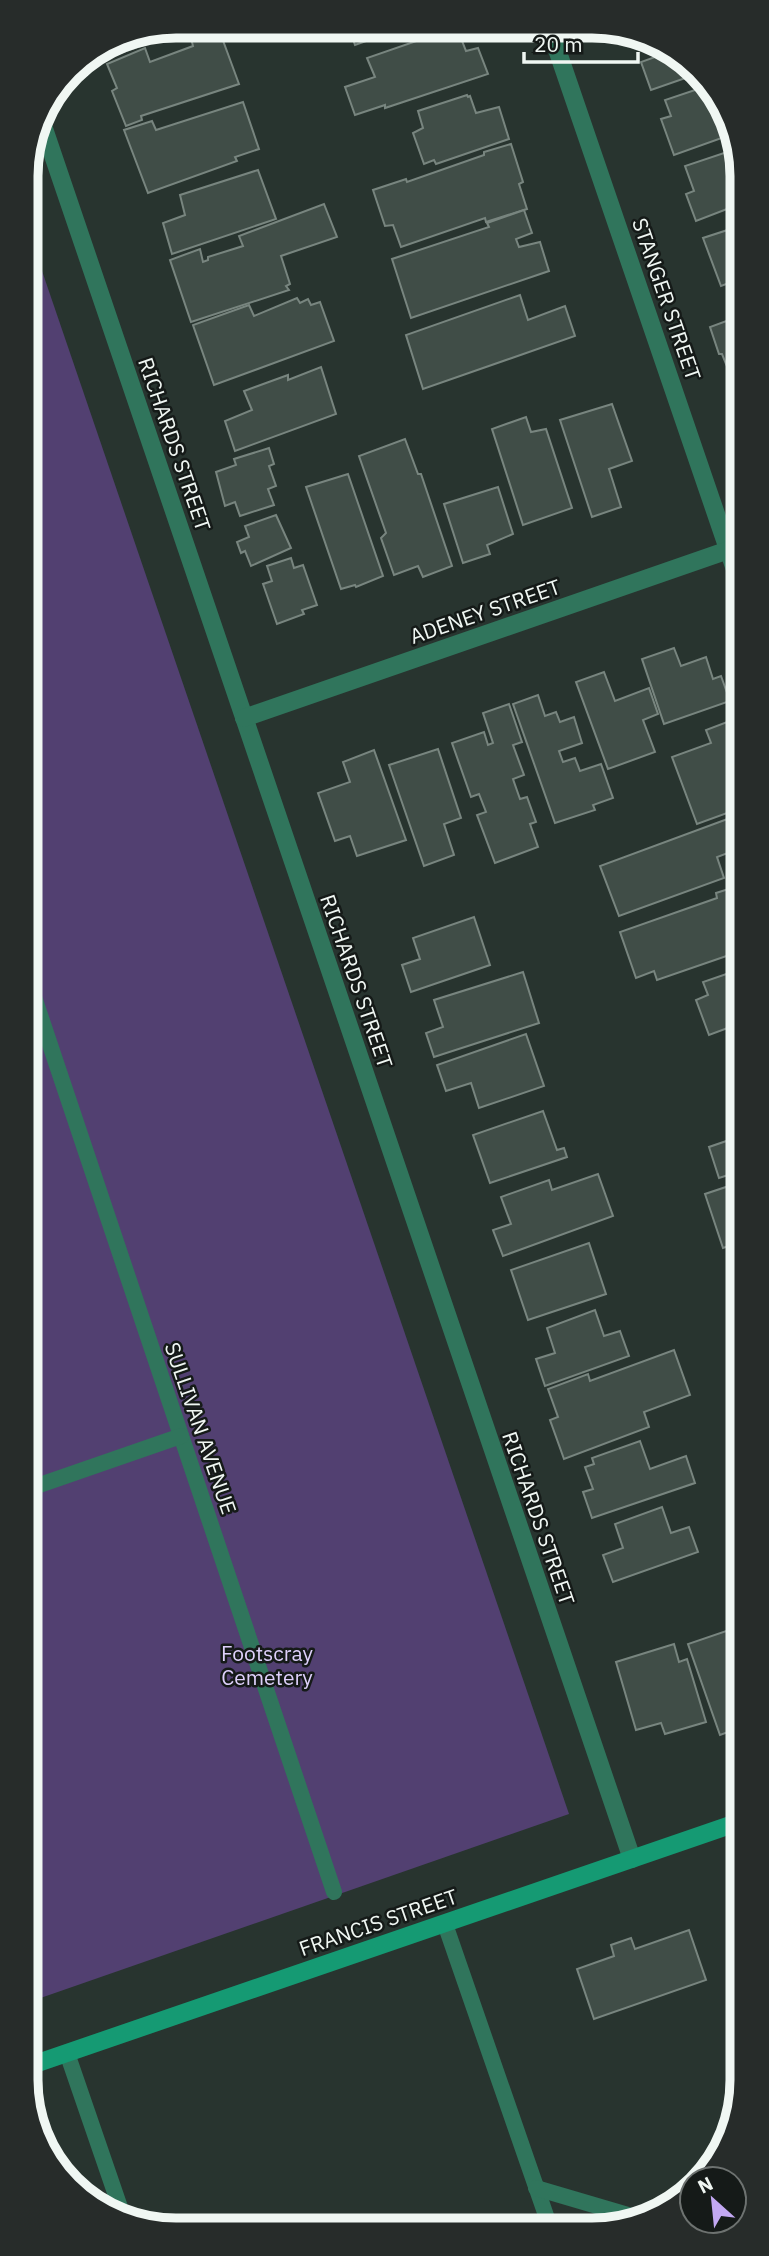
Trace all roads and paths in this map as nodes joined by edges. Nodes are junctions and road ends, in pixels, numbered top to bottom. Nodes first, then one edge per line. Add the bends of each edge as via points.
1 (553, 38) edge
2 (46, 134) edge
3 (730, 534) edge
4 (730, 550) edge
5 (244, 718) junction
6 (39, 1021) edge
7 (181, 1436) junction
8 (38, 1485) edge
9 (730, 1825) edge
10 (632, 1859) junction
11 (334, 1892) dead end
12 (444, 1924) junction
13 (67, 2053) junction
14 (38, 2063) edge
15 (536, 2188) junction
16 (119, 2204) edge
17 (624, 2214) edge
18 (547, 2218) edge

1 - 3 street, STANGER STREET
2 - 5 street, RICHARDS STREET
4 - 5 street, ADENEY STREET
5 - 10 street, RICHARDS STREET
6 - 7 lane, SULLIVAN AVENUE
7 - 8 lane
7 - 11 lane, SULLIVAN AVENUE
9 - 10 main road, FRANCIS STREET
10 - 12 main road, FRANCIS STREET
12 - 13 main road, FRANCIS STREET
12 - 15 lane
13 - 14 main road, FRANCIS STREET
13 - 16 lane
15 - 17 lane
15 - 18 lane

